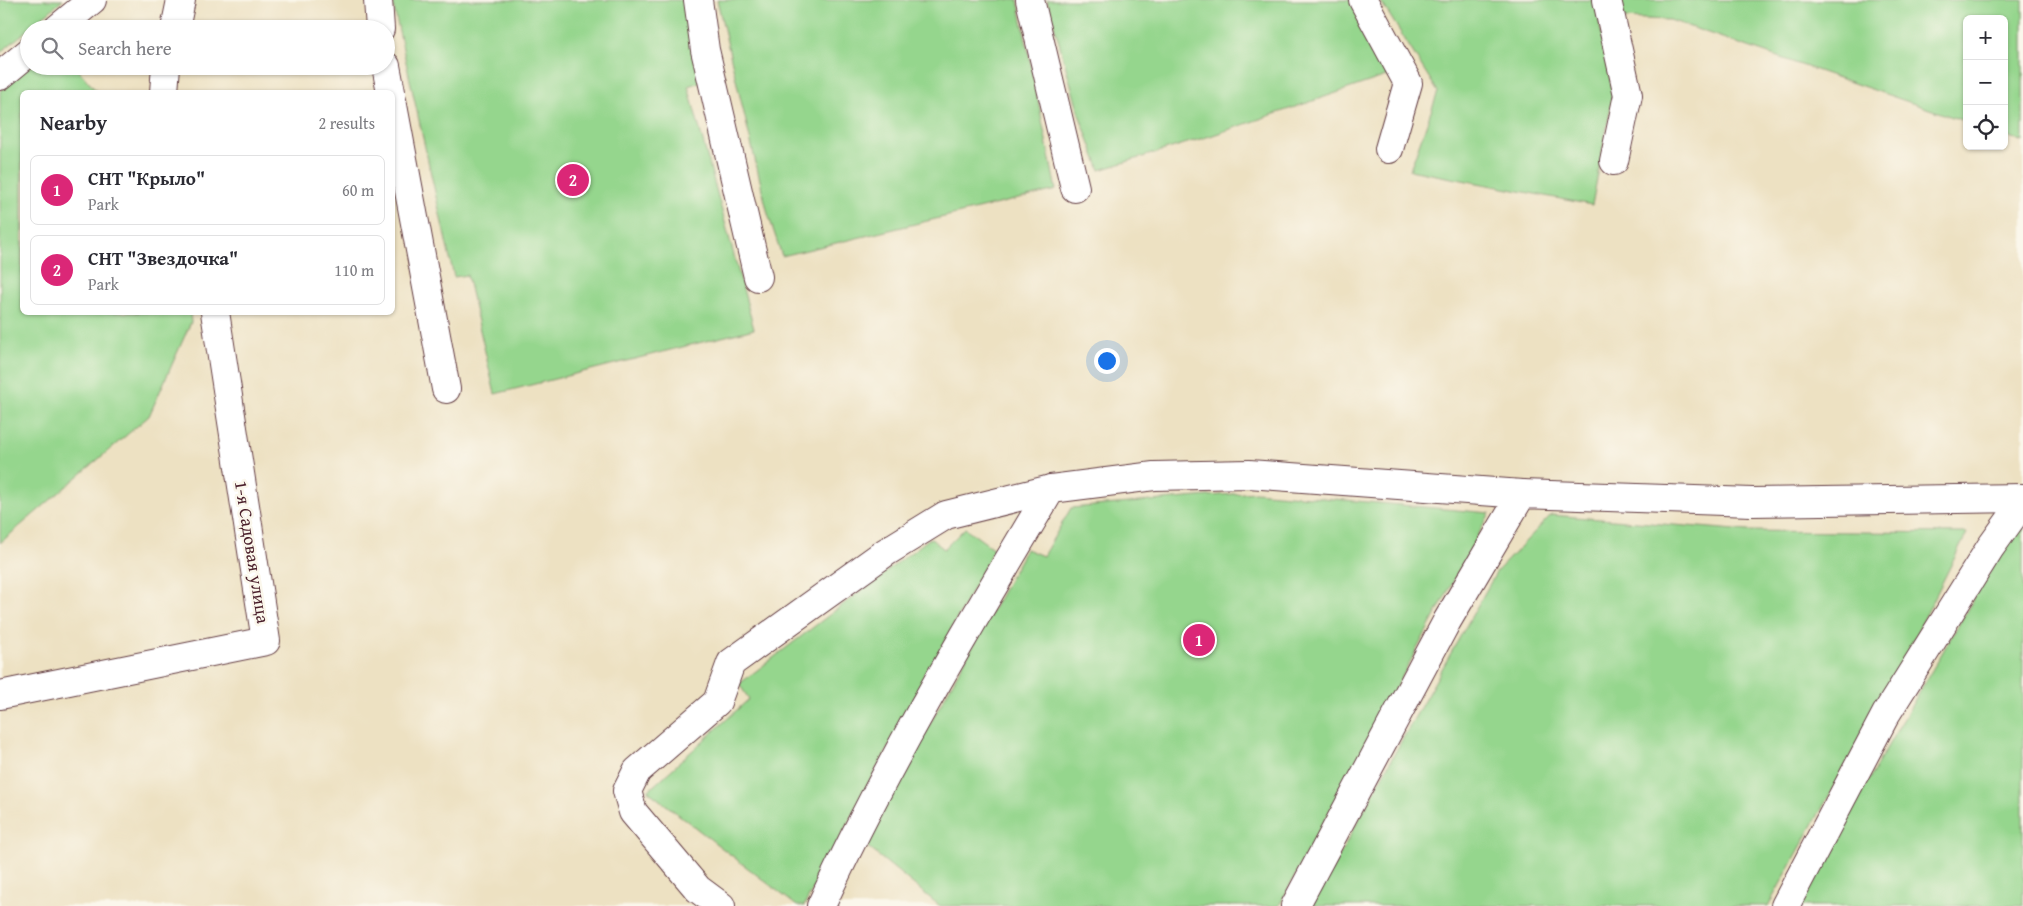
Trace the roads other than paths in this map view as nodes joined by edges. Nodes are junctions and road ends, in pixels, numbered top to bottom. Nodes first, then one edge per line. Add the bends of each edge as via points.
1 (92, 0) edge
2 (181, 0) edge
3 (378, 0) edge
4 (698, 0) edge
5 (1030, 0) edge
6 (1363, 0) edge
7 (1607, 0) edge
8 (68, 20) edge
9 (176, 20) edge
10 (379, 20) edge
11 (20, 59) edge
12 (165, 75) edge
13 (388, 75) edge
14 (0, 76) edge
15 (164, 90) edge
16 (391, 90) edge
17 (395, 116) edge
18 (1389, 149) dead end
19 (1614, 161) dead end
20 (1075, 188) dead end
21 (758, 277) dead end
22 (215, 315) edge
23 (446, 389) dead end
24 (1051, 489) junction
25 (1522, 494) junction
26 (2023, 498) edge
27 (2023, 502) edge
28 (0, 695) edge
29 (721, 906) edge
30 (822, 906) edge
31 (1295, 906) edge
32 (1785, 906) edge

1 - 8 street
2 - 9 street
3 - 10 street
4 - 21 street via 705,50
5 - 20 street
6 - 18 street via 1408,83
7 - 19 street via 1628,95
11 - 14 street
12 - 15 street
13 - 16 street
17 - 23 street
22 - 28 street, 1-я Садовая улица via 266,642
24 - 25 street via 1154,476 1250,474
24 - 29 street via 946,515 886,552 731,663 717,702 637,771 627,791 633,812 698,889
24 - 30 street via 980,608 859,826
25 - 26 street via 1752,502
25 - 31 street via 1442,630
27 - 32 street via 1990,548 1886,714

